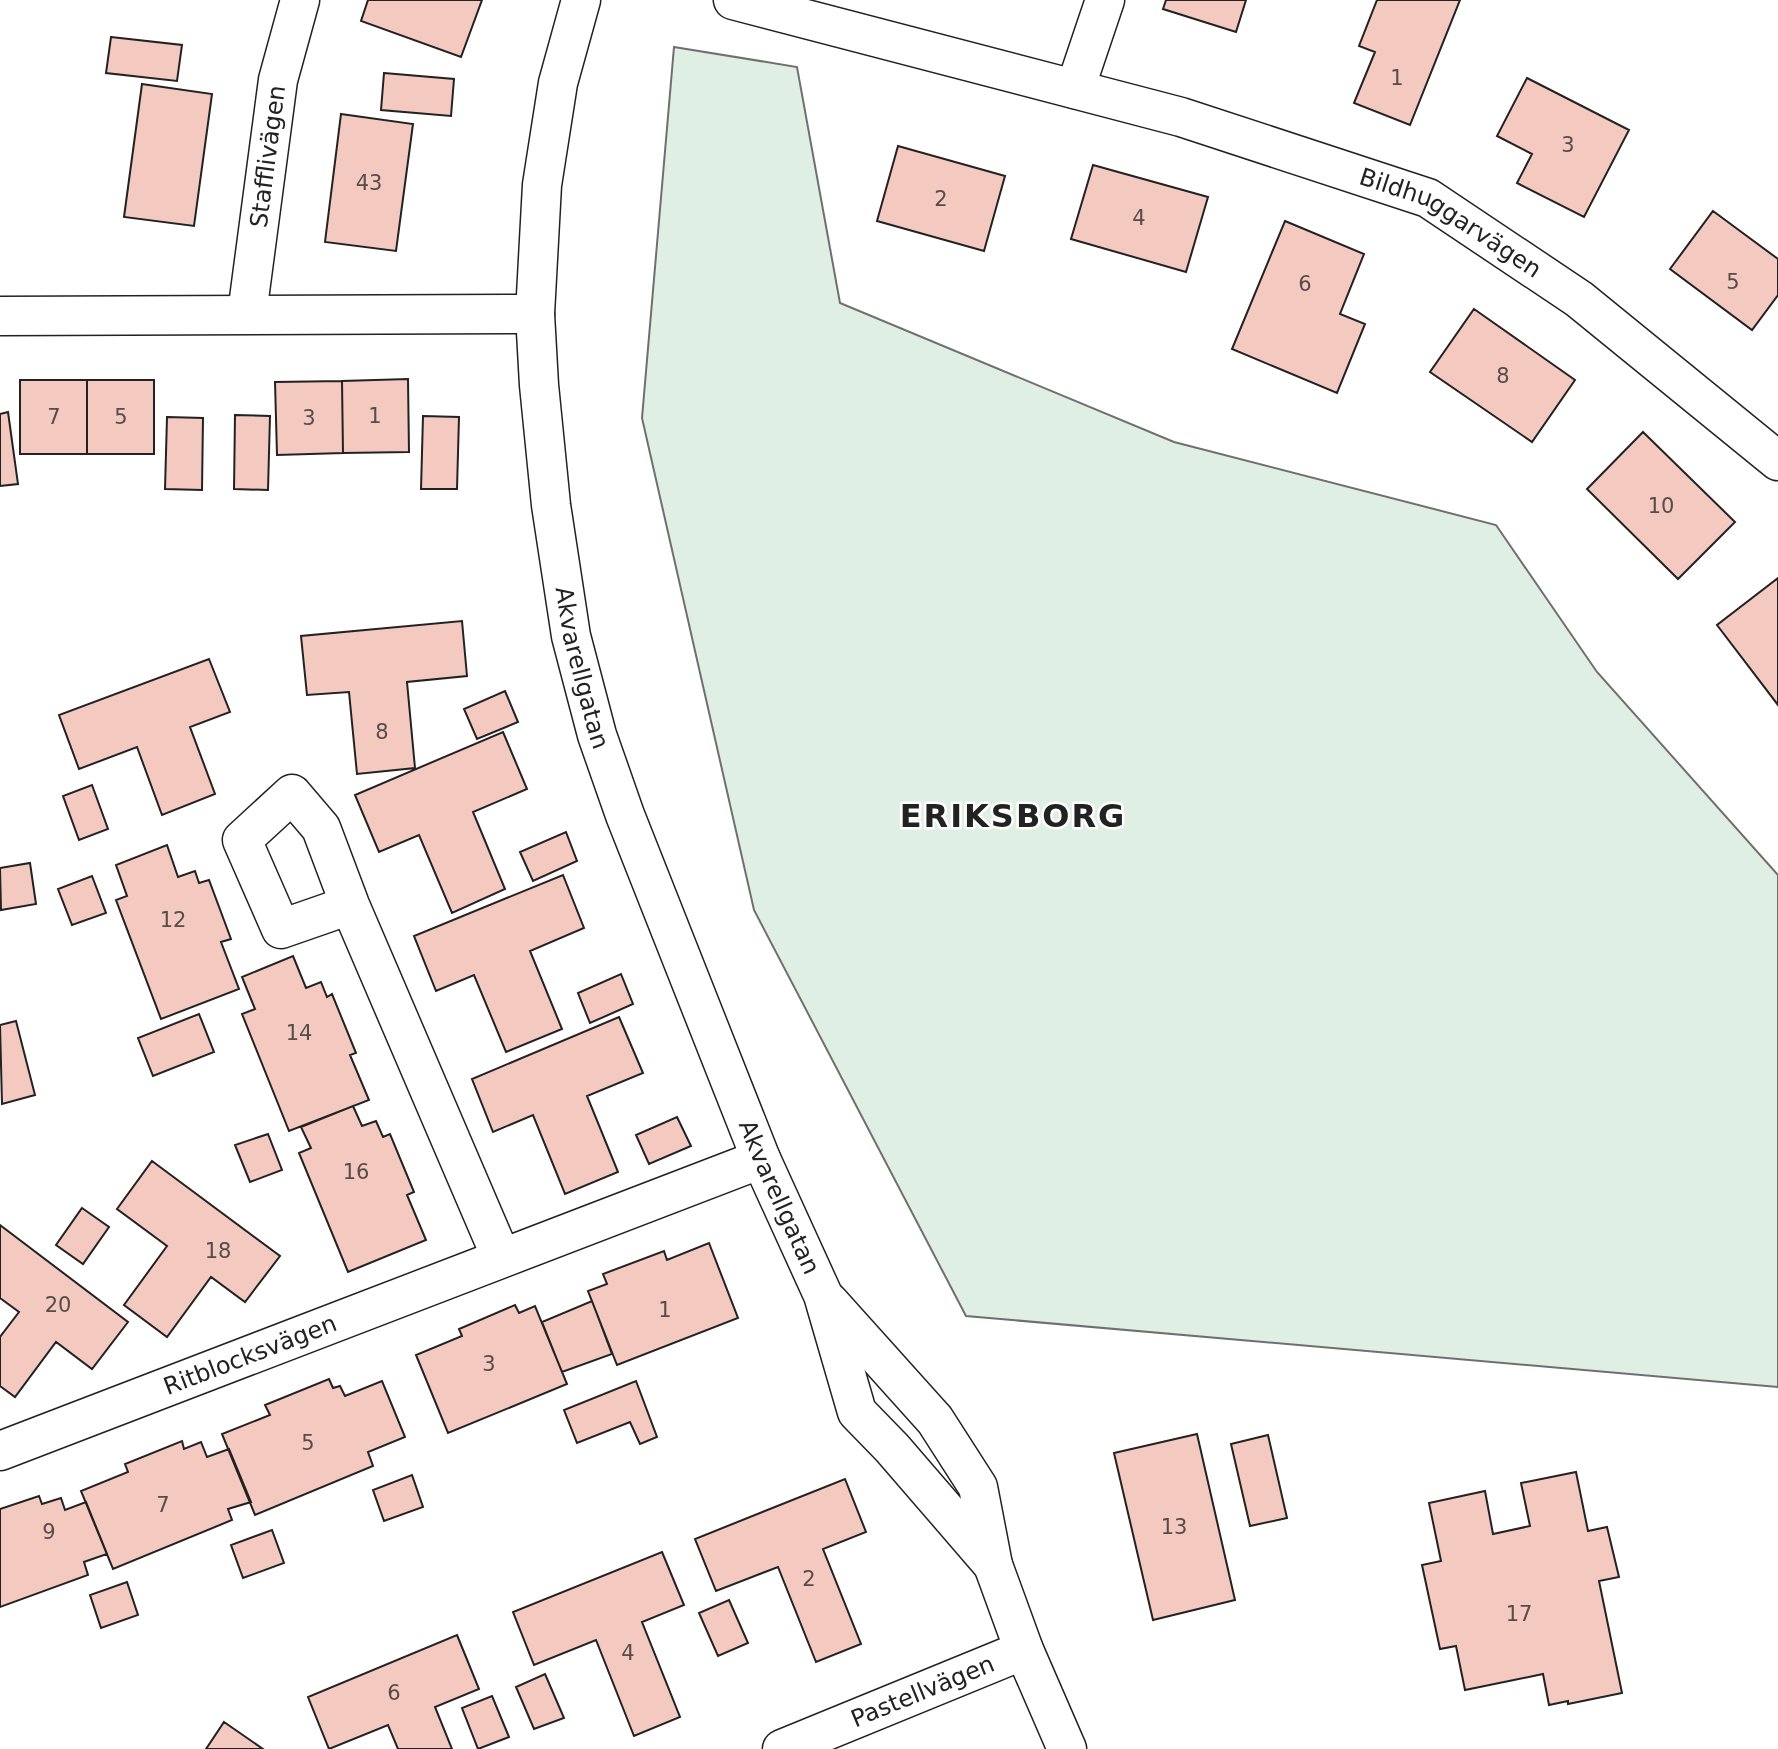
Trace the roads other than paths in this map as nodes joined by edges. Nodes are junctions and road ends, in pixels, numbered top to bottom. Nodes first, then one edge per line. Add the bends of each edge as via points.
1 (300, 0) edge
2 (581, 0) edge
3 (733, 0) edge
4 (1105, 0) edge
5 (1075, 89) junction
6 (535, 313) junction
7 (247, 314) junction
8 (0, 316) edge
9 (1776, 455) edge
10 (350, 905) dead end
11 (761, 1158) junction
12 (501, 1257) junction
13 (823, 1295) junction
14 (0, 1451) edge
15 (993, 1565) junction
16 (1024, 1650) junction
17 (782, 1749) edge
18 (1067, 1749) edge

1 - 7 street, Stafflivägen via 278,80
2 - 6 street, Akvarellgatan via 558,83 542,185
3 - 5 street, Bildhuggarvägen
4 - 5 street
5 - 9 street, Bildhuggarvägen via 1181,117 1428,198 1579,299
6 - 7 street
6 - 11 street, Akvarellgatan via 551,505 571,636 597,735
7 - 8 street
10 - 12 street
11 - 12 street, Ritblocksvägen
11 - 13 street, Akvarellgatan
12 - 14 street, Ritblocksvägen
13 - 15 street, Akvarellgatan via 857,1412
13 - 15 street, Akvarellgatan via 935,1420 978,1487
15 - 16 street, Akvarellgatan
16 - 17 street, Pastellvägen
16 - 18 street, Akvarellgatan

